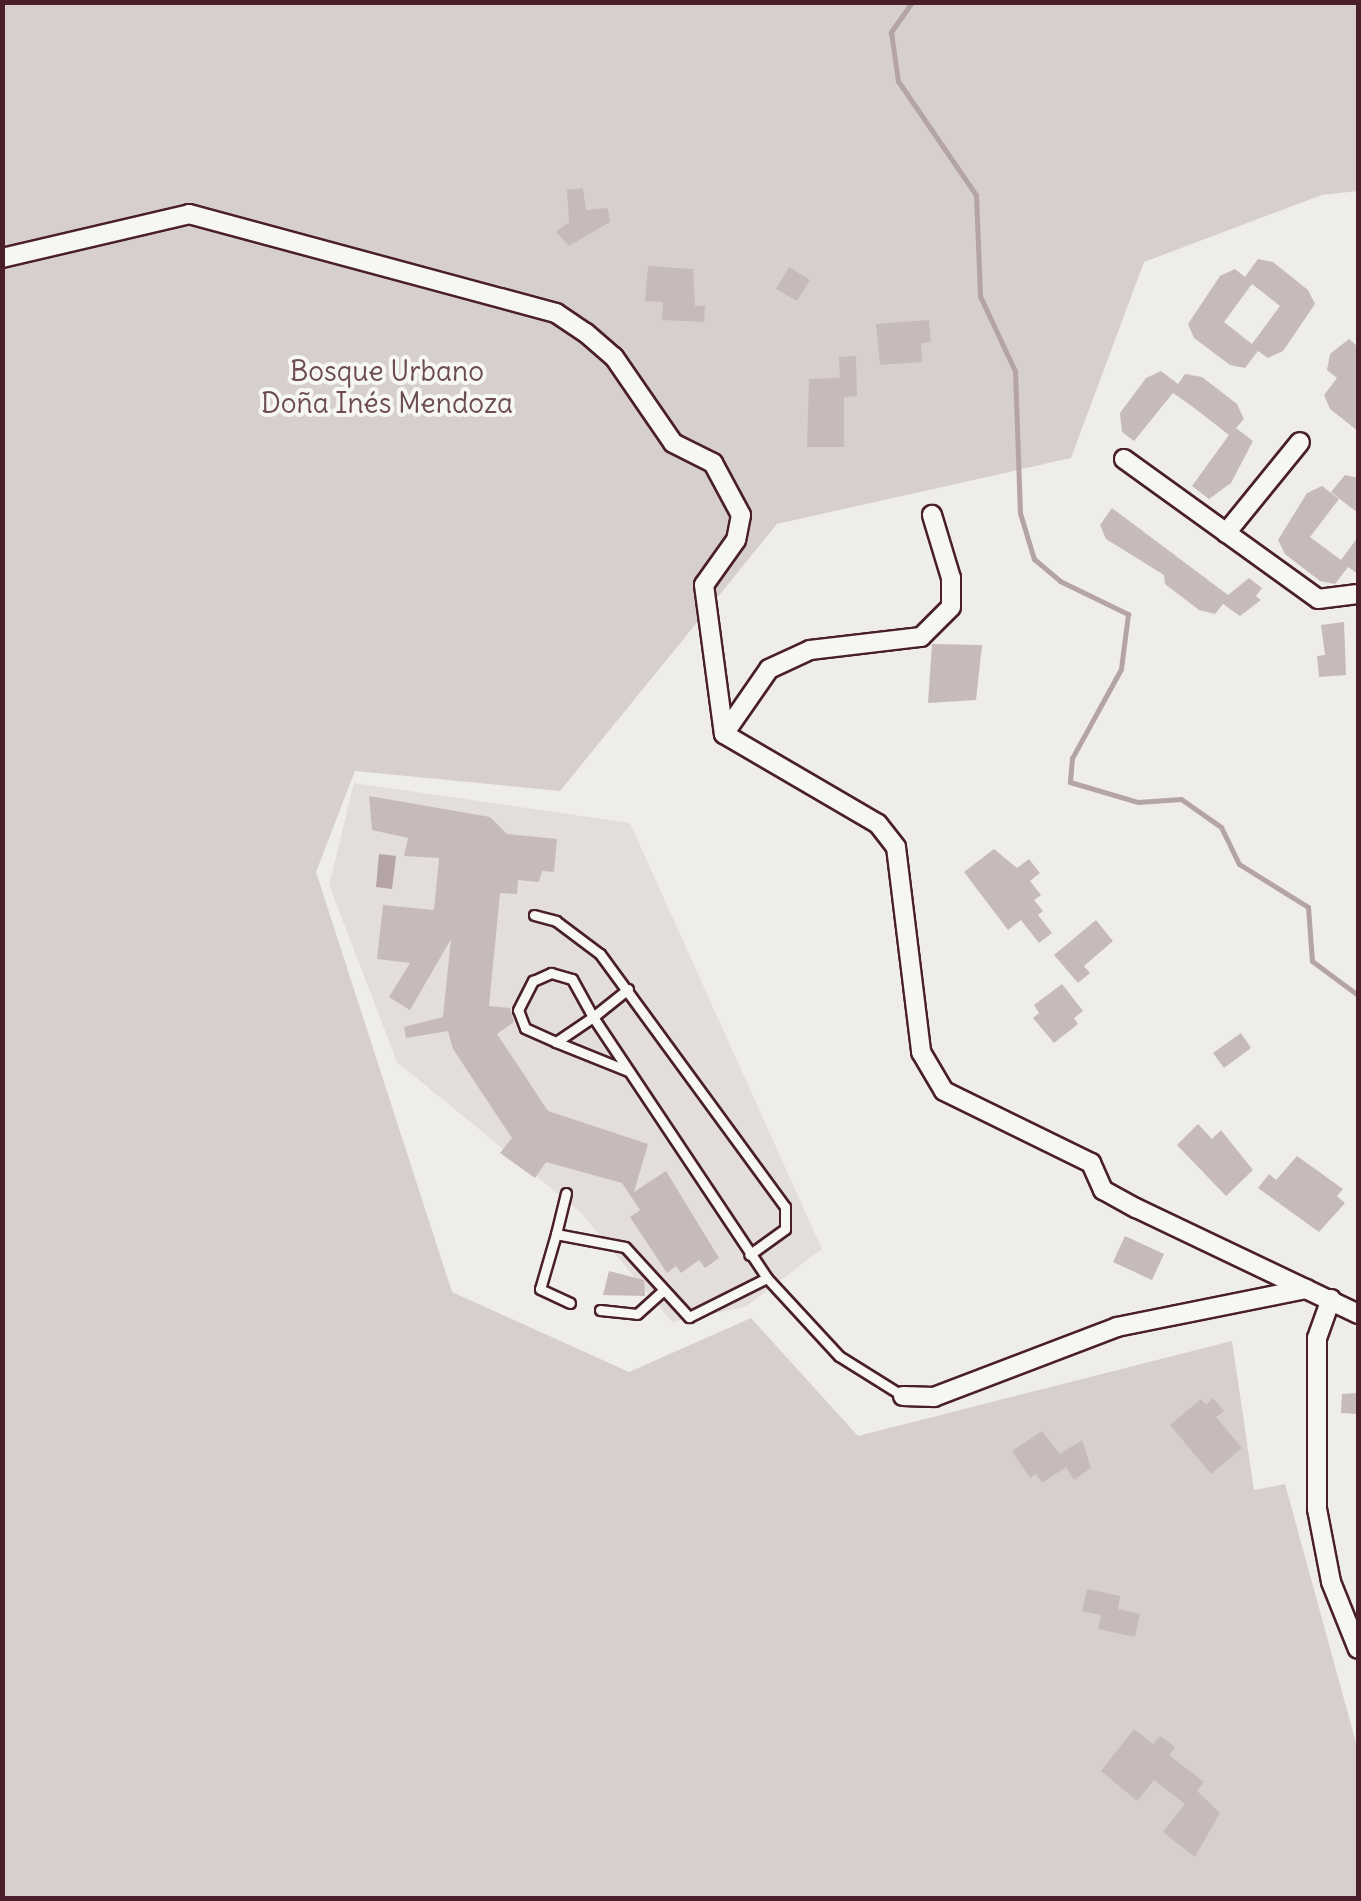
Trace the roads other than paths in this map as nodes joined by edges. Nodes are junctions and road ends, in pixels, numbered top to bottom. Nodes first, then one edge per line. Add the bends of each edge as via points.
1 (2, 258) edge
2 (1300, 442) dead end
3 (1124, 459) dead end
4 (932, 515) dead end
5 (1226, 533) junction
6 (1358, 594) edge
7 (724, 734) junction
8 (534, 914) dead end
9 (628, 989) junction
10 (593, 1018) junction
11 (556, 1042) junction
12 (628, 1071) junction
13 (566, 1193) dead end
14 (556, 1234) junction
15 (749, 1255) junction
16 (766, 1278) junction
17 (1307, 1289) junction
18 (664, 1290) junction
19 (1331, 1299) junction
20 (570, 1303) dead end
21 (600, 1310) dead end
22 (1358, 1314) edge
23 (903, 1396) joint
24 (1358, 1649) edge

1 - 7 street via 188,214 556,313 586,332 614,357 674,443 713,463 741,515 736,540 704,585
2 - 5 street
3 - 5 street
4 - 7 street via 951,578 951,607 920,637 810,650 769,669
5 - 6 street via 1318,600
7 - 17 street via 878,824 896,847 920,1052 944,1091 1090,1162 1103,1190 1136,1208
8 - 9 lane via 578,936
9 - 10 lane
9 - 15 lane via 785,1206 785,1230
10 - 11 lane
10 - 11 lane via 572,979 551,973 533,981 518,1010 525,1028
10 - 12 lane
11 - 12 lane
12 - 15 lane
13 - 14 lane
14 - 18 lane via 625,1247
14 - 20 lane via 540,1289
15 - 16 lane
16 - 18 lane via 689,1317
16 - 23 lane via 838,1356
17 - 19 street
17 - 23 street via 1117,1327 934,1397
18 - 21 lane via 638,1314
19 - 22 street
19 - 24 street via 1317,1338 1317,1509 1331,1582

